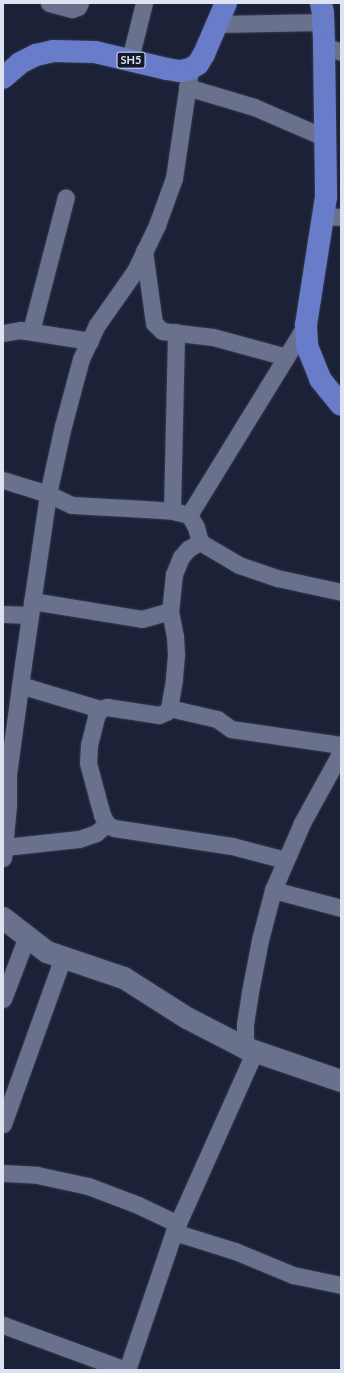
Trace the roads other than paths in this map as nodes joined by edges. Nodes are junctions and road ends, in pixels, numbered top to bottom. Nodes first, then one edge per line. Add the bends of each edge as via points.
1 (49, 3) edge
2 (80, 3) edge
3 (144, 3) edge
4 (226, 3) edge
5 (322, 13) edge
6 (218, 24) junction
7 (333, 49) edge
8 (130, 59) junction
9 (3, 78) edge
10 (188, 78) junction
11 (326, 138) junction
12 (66, 197) dead end
13 (332, 216) edge
14 (144, 251) junction
15 (306, 325) junction
16 (31, 331) junction
17 (176, 332) junction
18 (3, 333) edge
19 (90, 341) junction
20 (286, 357) junction
21 (341, 405) edge
22 (3, 480) edge
23 (48, 494) junction
24 (172, 511) junction
25 (189, 515) junction
26 (200, 542) junction
27 (341, 592) edge
28 (31, 608) junction
29 (170, 611) junction
30 (3, 614) edge
31 (20, 685) junction
32 (169, 708) junction
33 (100, 709) junction
34 (341, 745) edge
35 (341, 752) edge
36 (107, 824) junction
37 (4, 852) edge
38 (285, 860) junction
39 (273, 890) junction
40 (341, 908) edge
41 (3, 918) edge
42 (27, 936) junction
43 (63, 958) junction
44 (3, 999) edge
45 (250, 1050) junction
46 (341, 1080) edge
47 (3, 1124) edge
48 (3, 1173) edge
49 (176, 1228) junction
50 (341, 1285) edge
51 (3, 1325) edge
52 (126, 1370) edge

1 - 2 street via 72,9
3 - 8 street
4 - 6 main road
5 - 6 street
5 - 7 main road
6 - 10 main road via 204,54
7 - 11 main road
8 - 9 main road, SH5 via 95,52 52,51 20,63
8 - 10 main road, SH5 via 167,70 180,71
10 - 11 street
10 - 14 street via 174,178 157,225
11 - 13 main road via 326,198
12 - 16 street
13 - 15 main road
14 - 17 street via 154,323 162,331
14 - 19 street via 135,271 97,325
15 - 20 street
15 - 21 main road via 307,346 320,379
16 - 18 street
16 - 19 street
17 - 20 street via 213,337
17 - 24 street
19 - 23 street via 81,359 71,394
20 - 25 street
22 - 23 street
23 - 24 street via 72,505
23 - 28 street
24 - 25 street
25 - 26 street
26 - 27 street via 239,565 277,578
26 - 29 street via 188,550 176,566
28 - 29 street via 142,618
28 - 30 street
28 - 31 street
29 - 32 street via 176,644
31 - 33 street
31 - 37 street via 8,774
32 - 33 street via 159,715 106,707
32 - 34 street via 217,719 231,729
33 - 36 street via 89,745 88,763 102,815
35 - 38 street
36 - 37 street via 79,840
36 - 38 street via 119,829 232,846
38 - 39 street
39 - 40 street
39 - 45 street via 260,940 245,1024
41 - 42 street
42 - 43 street via 47,952
42 - 44 street
43 - 45 street via 124,978 187,1018
43 - 47 street
45 - 46 street
45 - 49 street
48 - 49 street via 38,1175 88,1186 138,1205
49 - 50 street via 293,1274
49 - 52 street
51 - 52 street

